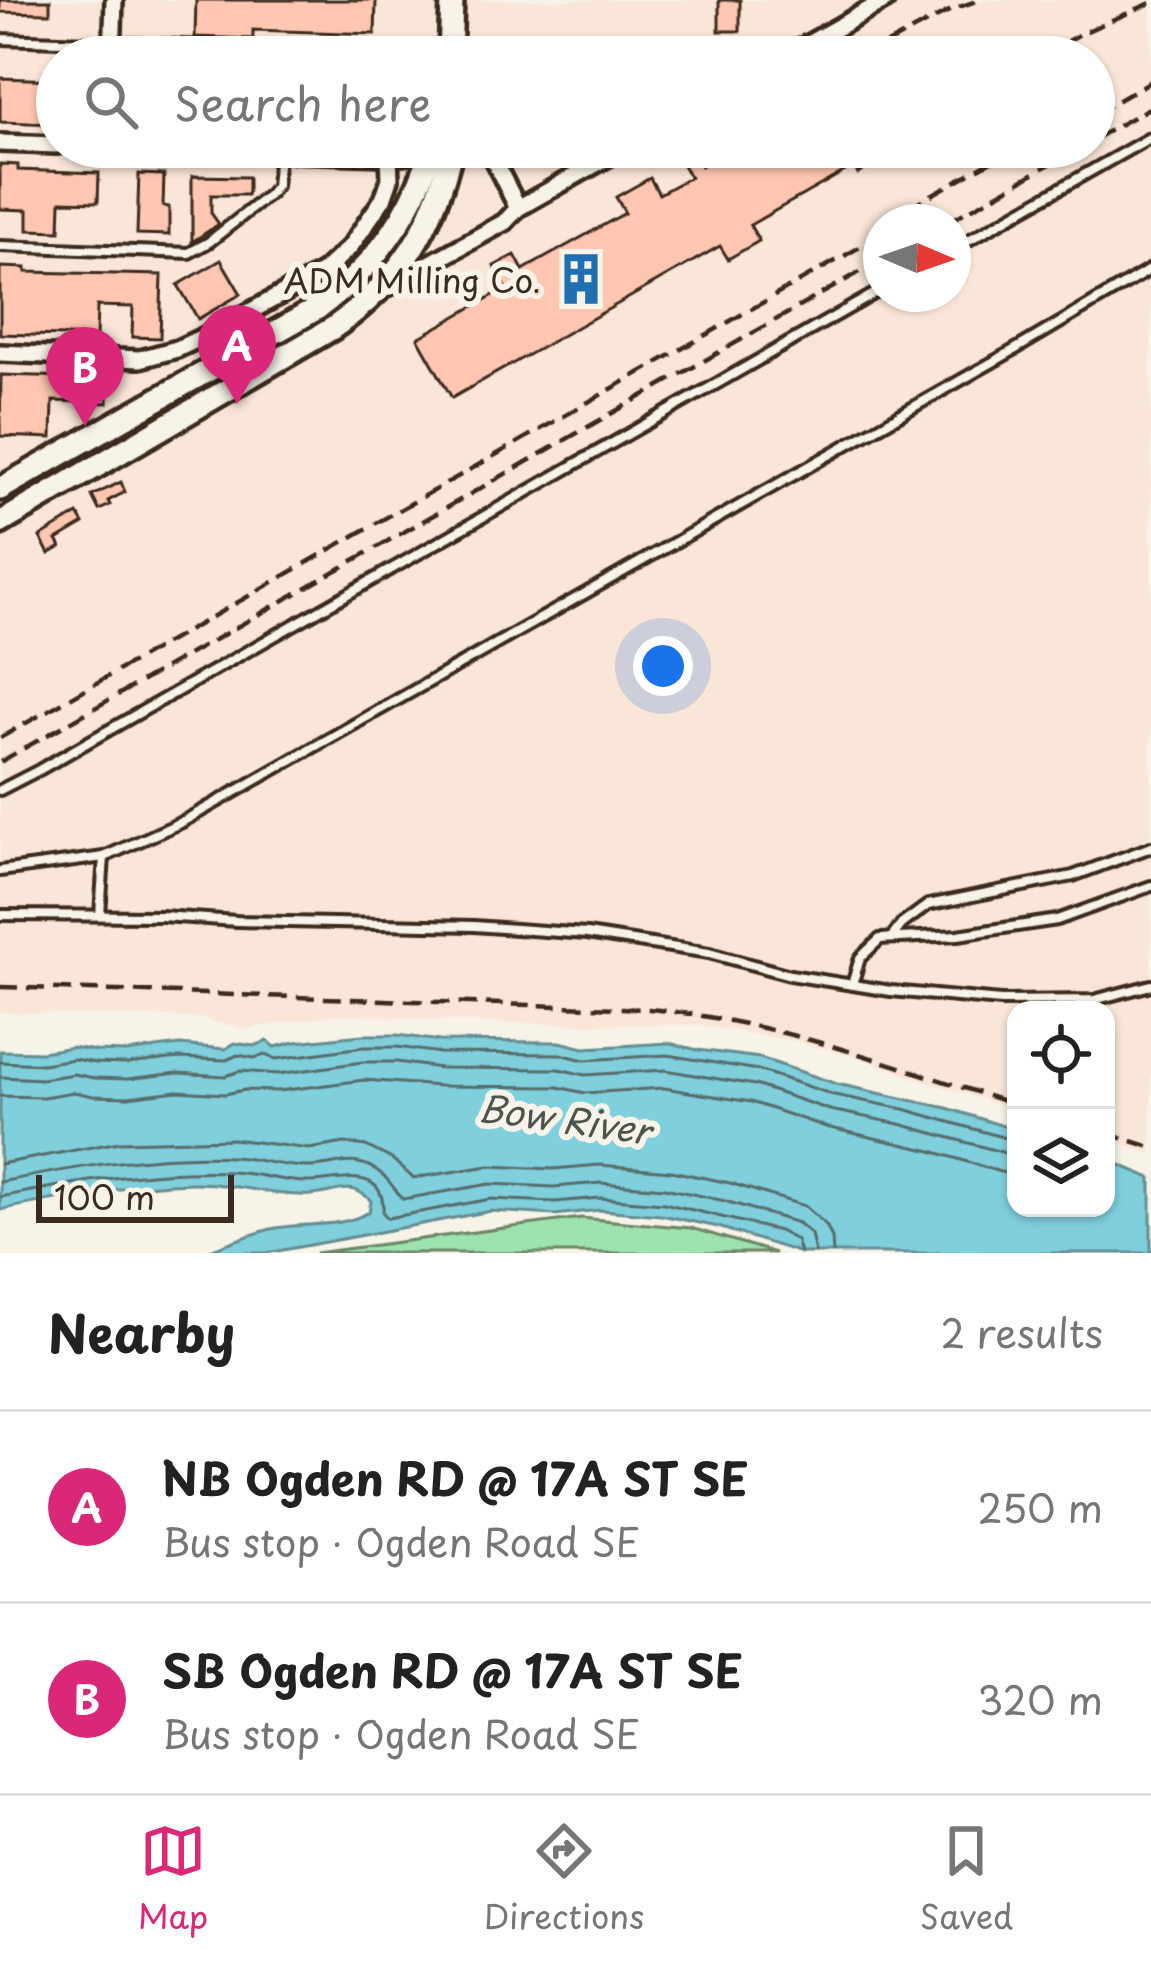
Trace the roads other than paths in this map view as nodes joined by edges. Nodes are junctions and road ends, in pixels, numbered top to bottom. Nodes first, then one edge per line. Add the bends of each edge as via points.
1 (114, 0) edge
2 (452, 0) edge
3 (886, 0) edge
4 (113, 36) edge
5 (443, 36) edge
6 (822, 36) edge
7 (0, 38) edge
8 (36, 42) edge
9 (1151, 137) edge
10 (0, 143) edge
11 (36, 144) edge
12 (1115, 158) edge
13 (278, 168) edge
14 (390, 168) edge
15 (429, 168) edge
16 (443, 168) edge
17 (498, 168) edge
18 (589, 168) edge
19 (1097, 168) edge
20 (518, 208) junction
21 (971, 240) edge
22 (0, 245) edge
23 (1151, 269) edge
24 (380, 292) junction
25 (863, 300) edge
26 (0, 353) edge
27 (0, 489) edge
28 (0, 523) edge
29 (0, 790) edge
30 (1151, 847) edge
31 (104, 857) junction
32 (0, 871) edge
33 (1151, 886) edge
34 (0, 915) edge
35 (100, 916) junction
36 (891, 938) junction
37 (852, 985) junction
38 (1151, 985) edge

1 - 4 street
2 - 5 street
3 - 6 street
7 - 8 lane
9 - 12 lane
10 - 11 street
13 - 22 lane via 270,194 189,253
14 - 26 street via 383,199 323,272 207,335 140,358
15 - 27 street via 396,229 337,294
16 - 24 street via 428,222
17 - 20 street
18 - 20 street
19 - 21 lane
20 - 24 street
23 - 31 lane via 182,822
24 - 28 street via 333,328
25 - 29 lane
30 - 36 lane via 1073,876 928,905
31 - 32 lane
31 - 35 lane
33 - 36 lane via 1057,920
34 - 35 lane
35 - 37 lane via 587,934
36 - 37 lane via 860,958
37 - 38 lane via 1001,1001 1094,1000

